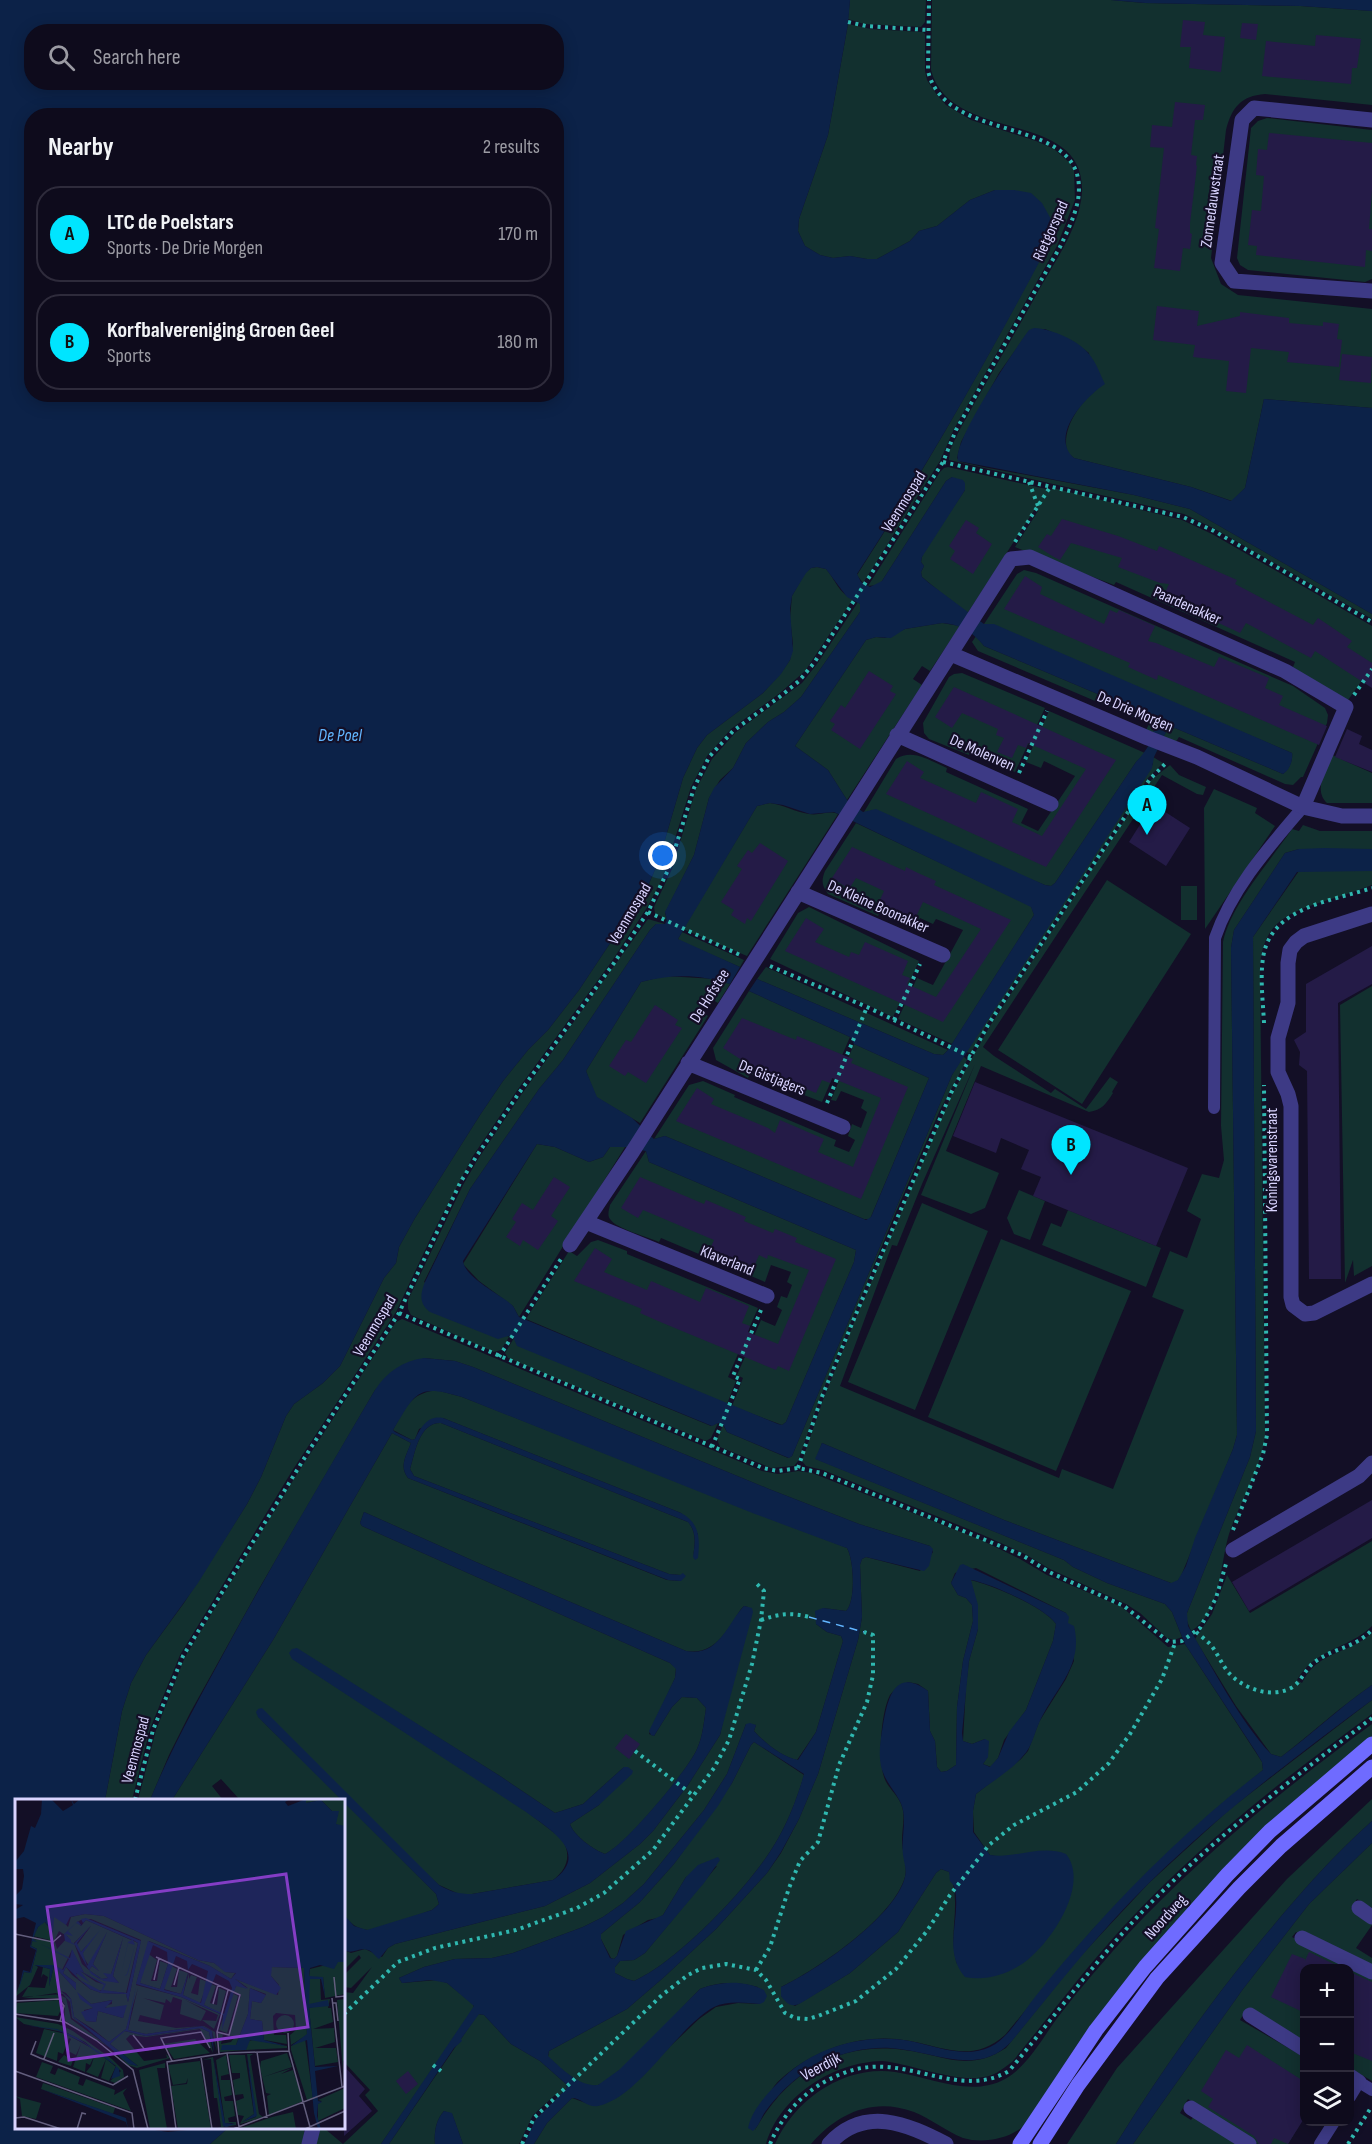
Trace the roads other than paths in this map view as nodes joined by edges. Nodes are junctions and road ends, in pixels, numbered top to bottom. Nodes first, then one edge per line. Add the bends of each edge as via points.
1 (1372, 120) edge
2 (1372, 291) edge
3 (951, 654) junction
4 (897, 735) junction
5 (1052, 804) dead end
6 (1303, 807) junction
7 (1372, 816) edge
8 (798, 892) junction
9 (1372, 914) edge
10 (944, 956) dead end
11 (688, 1063) junction
12 (1214, 1108) dead end
13 (843, 1127) dead end
14 (586, 1222) junction
15 (570, 1245) road end
16 (1372, 1284) edge
17 (767, 1296) road end
18 (1372, 1463) edge
19 (1230, 1548) road end
20 (1372, 1744) edge
21 (1372, 1767) edge
22 (1302, 1938) dead end
23 (1372, 1972) edge
24 (1250, 2015) dead end
25 (1300, 2046) edge
26 (1191, 2108) dead end
27 (1331, 2126) edge
28 (313, 2129) edge
29 (309, 2144) edge
30 (829, 2144) edge
31 (946, 2144) edge
32 (1020, 2144) edge
33 (1040, 2144) edge
34 (1249, 2144) edge
35 (1320, 2144) edge

1 - 2 street, Zonnedauwstraat via 1254,108 1242,120 1222,263 1234,281
3 - 4 street, De Hofstee
3 - 6 street, De Drie Morgen via 1197,757
3 - 6 street, Paardenakker via 1011,559 1030,557 1285,671 1346,707
4 - 5 street, De Molenven
4 - 8 street, De Hofstee
6 - 7 street, De Drie Morgen via 1342,816
6 - 12 lane via 1268,848 1224,913 1215,938
8 - 10 street, De Kleine Boonakker
8 - 11 street, De Hofstee
9 - 16 street, Koningsvarenstraat via 1304,936 1293,945 1287,1011 1278,1038 1278,1072 1291,1106 1293,1305 1305,1314 1314,1313
11 - 13 street, De Gistjagers
11 - 14 street, De Hofstee
14 - 15 street, De Hofstee
14 - 17 street, Klaverland
18 - 19 street via 1359,1476
20 - 32 main road, Noordweg via 1270,1831 1153,1959 1096,2030
21 - 33 main road, Noordweg via 1281,1846 1156,1978
22 - 23 street
24 - 25 street
26 - 34 street
27 - 35 lane
28 - 29 street
30 - 31 street via 849,2128 889,2121

